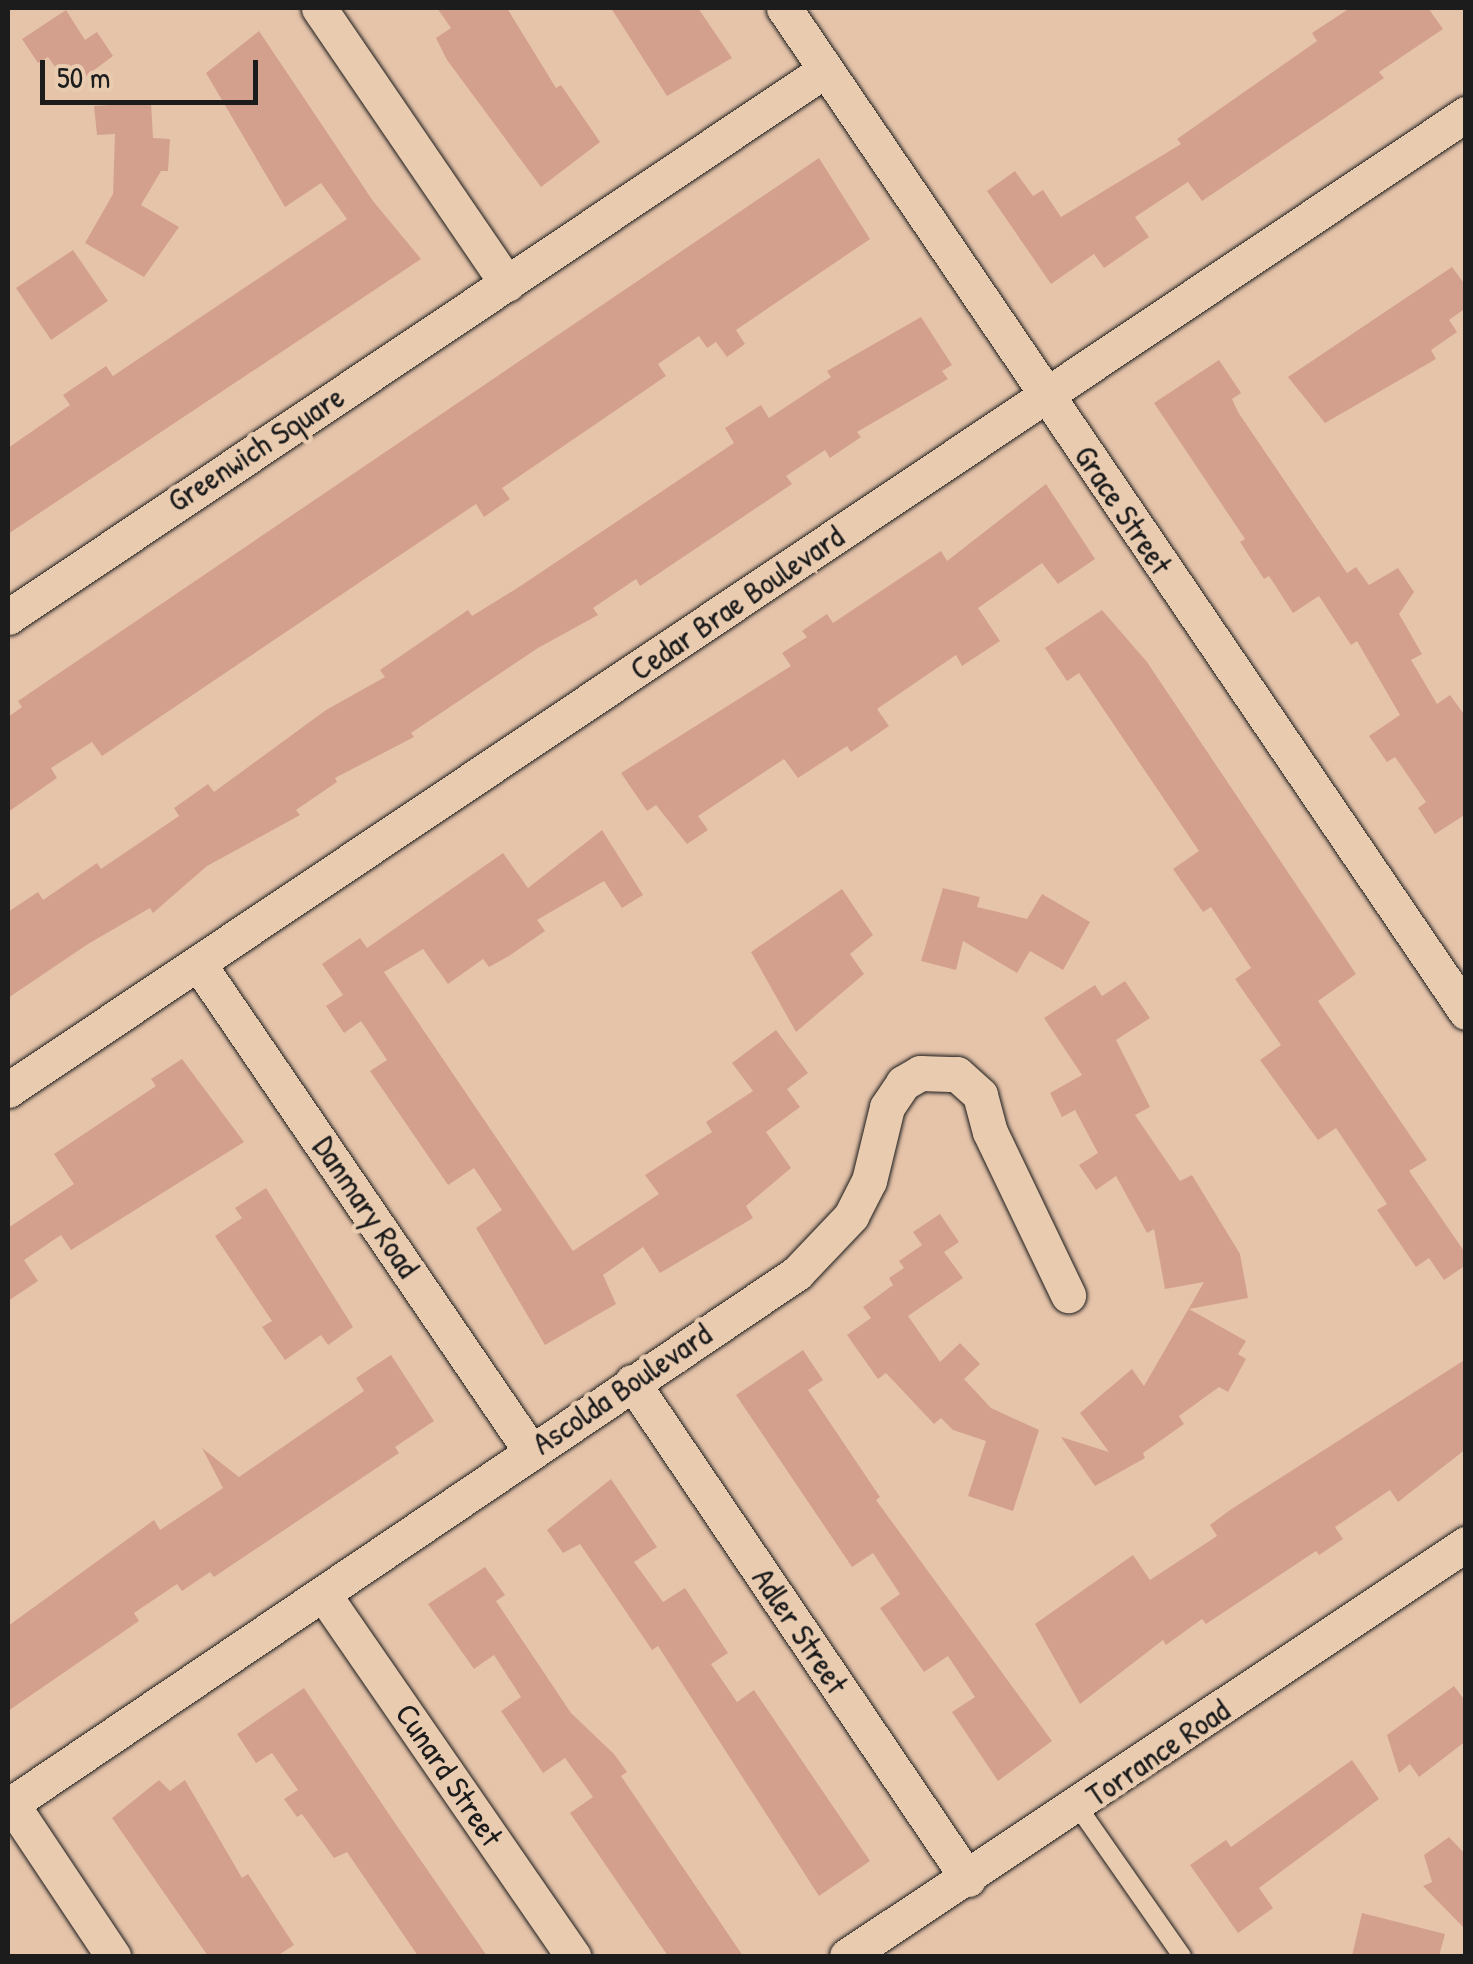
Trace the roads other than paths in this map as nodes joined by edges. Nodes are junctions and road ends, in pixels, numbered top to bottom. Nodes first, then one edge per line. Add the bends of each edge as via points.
1 (320, 8) edge
2 (784, 8) edge
3 (825, 70) junction
4 (1466, 114) edge
5 (507, 284) junction
6 (1046, 396) junction
7 (8, 617) edge
8 (200, 966) junction
9 (1466, 1012) edge
10 (8, 1090) edge
11 (1068, 1294) dead end
12 (632, 1382) junction
13 (530, 1450) junction
14 (1466, 1544) edge
15 (324, 1595) junction
16 (9, 1805) edge
17 (1078, 1807) junction
18 (968, 1879) junction
19 (112, 1956) edge
20 (573, 1956) edge
21 (847, 1956) edge
22 (1182, 1956) edge

1 - 5 street
2 - 3 street, Grace Street
3 - 5 street, Greenwich Square
3 - 6 street, Grace Street
4 - 6 street, Cedar Brae Boulevard
5 - 7 street, Greenwich Square
6 - 8 street, Cedar Brae Boulevard
6 - 9 street, Grace Street
8 - 10 street, Cedar Brae Boulevard
8 - 13 street, Danmary Road
11 - 12 street, Ascolda Boulevard via 990,1132 980,1095 957,1074 920,1073 903,1083 887,1107 869,1181 832,1241 798,1272
12 - 13 street, Ascolda Boulevard
12 - 18 street, Adler Street
13 - 15 street, Ascolda Boulevard
14 - 17 street, Torrance Road
15 - 16 street, Ascolda Boulevard
15 - 20 street, Cunard Street
16 - 19 street
17 - 18 street, Torrance Road
17 - 22 lane
18 - 21 street, Torrance Road

